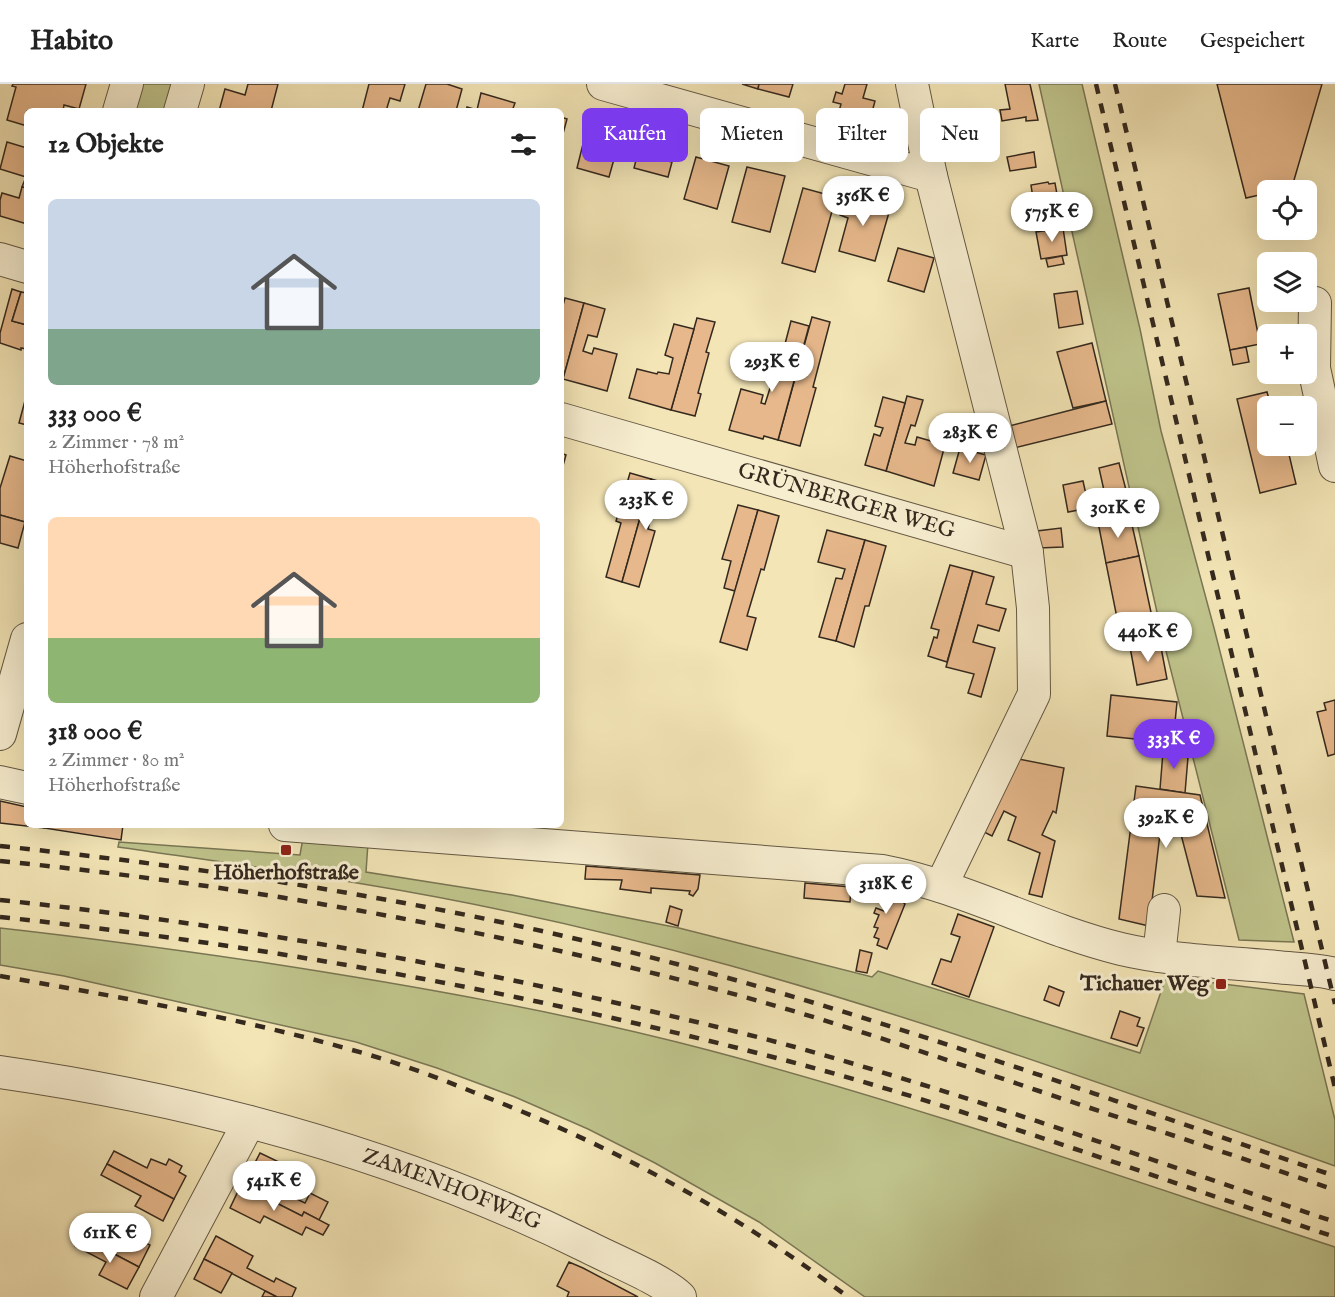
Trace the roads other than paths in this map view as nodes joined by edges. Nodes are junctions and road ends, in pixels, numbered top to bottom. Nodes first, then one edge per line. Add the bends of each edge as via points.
1 (127, 84) edge
2 (188, 84) edge
3 (603, 84) edge
4 (912, 84) edge
5 (120, 108) edge
6 (181, 108) edge
7 (931, 176) junction
8 (0, 259) edge
9 (24, 266) edge
10 (1316, 312) edge
11 (1324, 372) edge
12 (564, 420) edge
13 (1335, 466) edge
14 (1027, 553) junction
15 (24, 650) edge
16 (0, 734) edge
17 (0, 782) edge
18 (24, 787) edge
19 (324, 828) edge
20 (941, 886) junction
21 (1164, 910) dead end
22 (1159, 956) junction
23 (1333, 974) edge
24 (4, 1081) edge
25 (249, 1122) junction
26 (156, 1297) edge
27 (680, 1297) edge

1 - 5 street
2 - 6 street
3 - 7 street
4 - 7 street
7 - 14 street
8 - 9 street
10 - 11 street
11 - 13 street
12 - 14 street, GRÜNBERGER WEG
14 - 20 street via 1033,608 1034,694
15 - 16 street
17 - 18 street
19 - 20 street via 882,871
20 - 22 street via 1079,937
21 - 22 street
22 - 23 street
24 - 25 street, ZAMENHOFWEG via 174,1102
25 - 26 street
25 - 27 street, ZAMENHOFWEG via 421,1176 544,1225 660,1283

